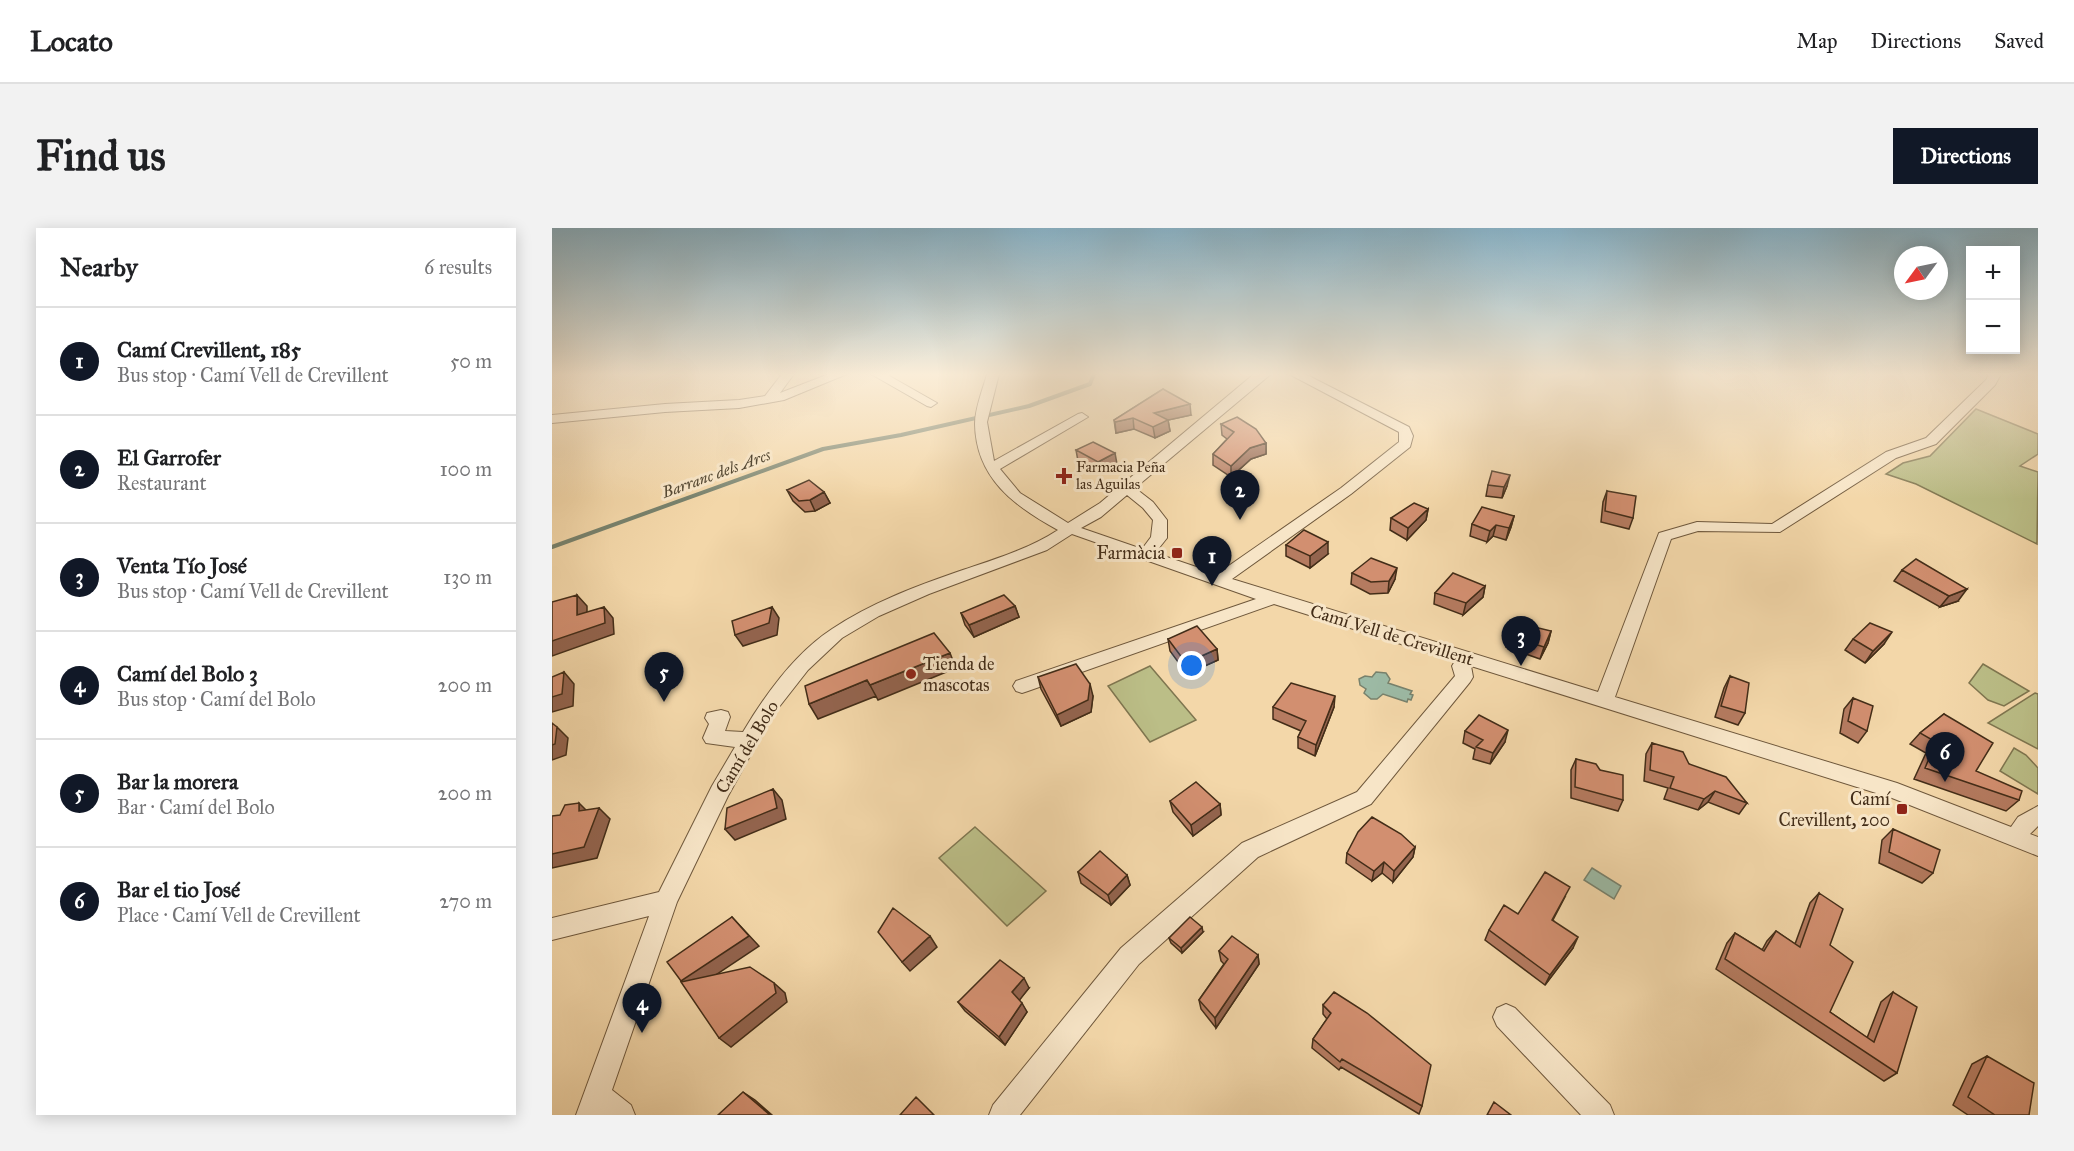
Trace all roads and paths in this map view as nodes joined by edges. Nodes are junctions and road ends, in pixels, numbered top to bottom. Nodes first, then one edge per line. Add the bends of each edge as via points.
1 (589, 415) edge
2 (983, 415) edge
3 (1215, 415) edge
4 (1376, 415) edge
5 (1957, 415) edge
6 (1082, 417) dead end
7 (552, 419) edge
8 (992, 468) junction
9 (1128, 489) junction
10 (1103, 507) junction
11 (1042, 512) junction
12 (1075, 531) junction
13 (1107, 542) junction
14 (1146, 554) junction
15 (1220, 580) junction
16 (1275, 598) junction
17 (1467, 658) junction
18 (1022, 686) dead end
19 (1604, 700) junction
20 (714, 718) dead end
21 (748, 740) junction
22 (2038, 815) edge
23 (2016, 837) junction
24 (2038, 847) edge
25 (666, 901) junction
26 (552, 929) edge
27 (1506, 1017) dead end
28 (593, 1104) edge
29 (621, 1115) edge
30 (1003, 1115) edge
31 (1600, 1115) edge

1 - 7 street
2 - 8 street, Camí Vell de Crevillent via 982,433
3 - 9 street
4 - 15 street via 1404,430 1405,444
5 - 19 street via 1931,441 1891,455 1775,530 1697,526 1664,536
6 - 8 street
8 - 11 street, Camí Vell de Crevillent via 1016,495
9 - 10 street
9 - 14 street via 1160,520 1159,538
10 - 11 street via 1067,513
10 - 12 street, Camí del Bolo
10 - 13 street via 1099,528
11 - 12 street, Camí Vell de Crevillent
12 - 13 street, Camí Vell de Crevillent
12 - 21 street, Camí del Bolo via 883,607 836,634 802,665 765,711
13 - 14 street, Camí Vell de Crevillent
14 - 15 street, Camí Vell de Crevillent
15 - 16 street, Camí Vell de Crevillent
16 - 17 street, Camí Vell de Crevillent
16 - 18 street
17 - 19 street, Camí Vell de Crevillent
17 - 30 street via 1461,666 1464,677 1364,798 1250,850 1131,956
19 - 23 street, Camí Vell de Crevillent via 1897,791
20 - 21 street via 721,717 713,738
21 - 25 street, Camí del Bolo
22 - 23 street
23 - 24 street, Camí Vell de Crevillent
25 - 26 street
25 - 28 street, Camí del Bolo
27 - 31 street
28 - 29 street

